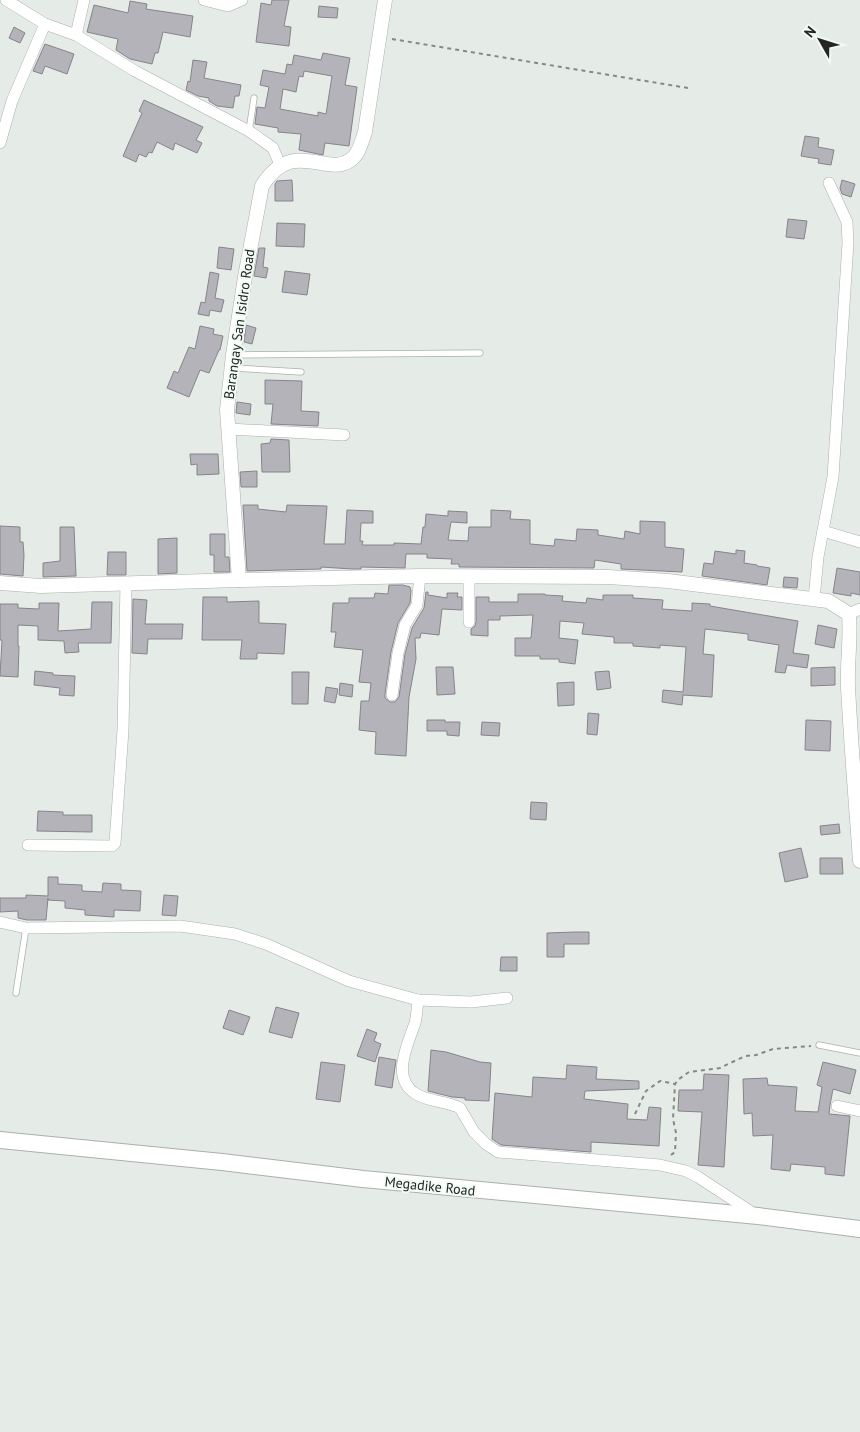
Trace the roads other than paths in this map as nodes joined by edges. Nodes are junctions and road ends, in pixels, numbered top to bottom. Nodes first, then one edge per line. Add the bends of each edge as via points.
1 (6, 0) edge
2 (84, 0) edge
3 (204, 0) edge
4 (242, 0) edge
5 (385, 0) edge
6 (45, 24) junction
7 (76, 35) junction
8 (254, 98) dead end
9 (249, 131) junction
10 (0, 143) edge
11 (280, 166) junction
12 (829, 183) dead end
13 (480, 353) dead end
14 (232, 361) junction
15 (301, 372) dead end
16 (229, 429) junction
17 (344, 435) dead end
18 (823, 531) junction
19 (860, 542) edge
20 (420, 576) junction
21 (469, 578) junction
22 (239, 580) junction
23 (0, 583) edge
24 (126, 584) junction
25 (814, 599) junction
26 (855, 611) edge
27 (469, 622) dead end
28 (392, 695) dead end
29 (28, 845) dead end
30 (860, 861) edge
31 (0, 922) edge
32 (26, 928) junction
33 (16, 993) dead end
34 (507, 998) dead end
35 (418, 1000) junction
36 (819, 1045) road end
37 (860, 1052) edge
38 (837, 1106) dead end
39 (860, 1111) edge
40 (0, 1140) edge
41 (758, 1216) junction
42 (860, 1229) edge

1 - 6 street
2 - 7 street
3 - 4 street via 228,6
5 - 11 street via 365,132 358,152 344,164 306,160
6 - 7 street
6 - 10 street via 12,101
7 - 9 street via 135,71
8 - 9 lane
9 - 11 street via 273,148
11 - 14 street, Barangay San Isidro Road via 269,174 262,186
12 - 18 street via 847,222 848,243 834,478
13 - 14 lane
14 - 15 lane
14 - 16 street, Barangay San Isidro Road via 227,410
16 - 17 street
16 - 22 street, Barangay San Isidro Road
18 - 19 street
18 - 25 street
20 - 21 street
20 - 22 street
20 - 28 street via 417,605 405,625 398,652
21 - 25 street via 608,577
21 - 27 street
22 - 24 street
23 - 24 street via 41,586
24 - 29 street via 123,730 115,843 112,846
25 - 26 street
26 - 30 street via 850,629 848,668
31 - 32 street
32 - 33 lane
32 - 35 street via 180,926 235,934 266,944 349,982
34 - 35 street via 471,1002
35 - 41 street via 415,1022 403,1054 405,1081 422,1097 460,1108 474,1132 491,1148 498,1152 660,1165 698,1177
36 - 37 lane
38 - 39 street
40 - 41 main road, Megadike Road via 372,1180
41 - 42 main road, Megadike Road

